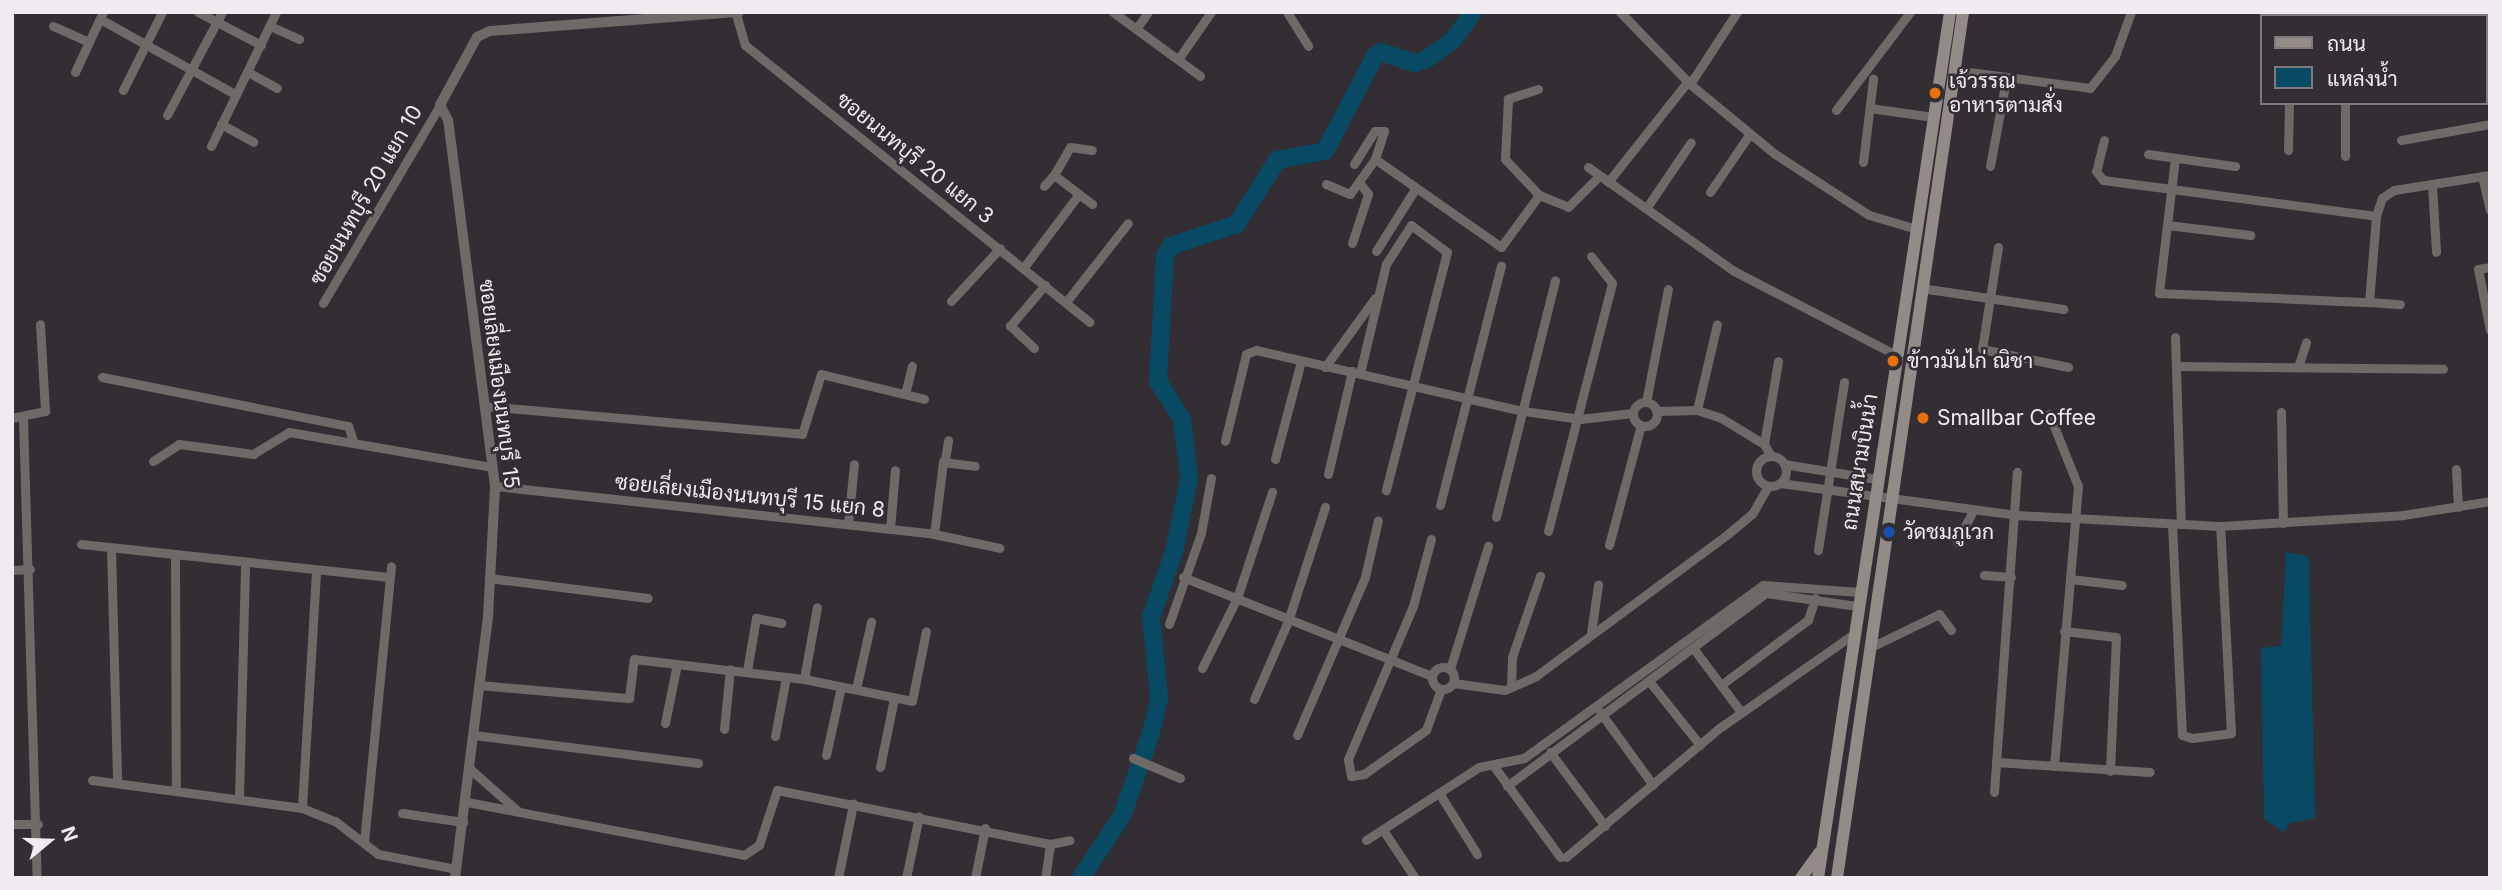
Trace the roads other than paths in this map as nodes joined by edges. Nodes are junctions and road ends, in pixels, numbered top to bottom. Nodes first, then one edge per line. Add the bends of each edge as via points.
1 (162, 12) edge
2 (198, 12) edge
3 (222, 12) edge
4 (276, 12) edge
5 (1112, 12) edge
6 (1148, 12) edge
7 (1211, 12) edge
8 (1287, 12) edge
9 (1620, 12) edge
10 (1737, 12) edge
11 (1910, 12) edge
12 (1950, 12) edge
13 (1963, 12) edge
14 (2132, 12) edge
15 (738, 13) edge
16 (650, 15) edge
17 (102, 16) edge
18 (217, 23) junction
19 (53, 26) dead end
20 (270, 26) junction
21 (1136, 29) junction
22 (299, 39) dead end
23 (89, 42) junction
24 (148, 44) junction
25 (261, 45) junction
26 (1308, 47) dead end
27 (1179, 58) junction
28 (190, 69) junction
29 (1954, 70) junction
30 (75, 72) dead end
31 (248, 72) junction
32 (1199, 76) dead end
33 (1873, 79) dead end
34 (2006, 80) junction
35 (1689, 83) junction
36 (277, 88) dead end
37 (1538, 89) dead end
38 (122, 90) dead end
39 (233, 93) junction
40 (440, 105) junction
41 (2289, 105) edge
42 (2345, 105) edge
43 (1870, 108) junction
44 (1836, 110) dead end
45 (167, 115) dead end
46 (1933, 117) junction
47 (221, 124) junction
48 (2490, 124) edge
49 (1749, 135) junction
50 (2400, 140) dead end
51 (2104, 141) dead end
52 (253, 142) dead end
53 (1691, 142) dead end
54 (211, 146) dead end
55 (1092, 150) dead end
56 (2288, 150) dead end
57 (2148, 154) dead end
58 (2345, 156) dead end
59 (2175, 158) junction
60 (1375, 159) junction
61 (1863, 162) dead end
62 (1354, 164) dead end
63 (1990, 166) dead end
64 (2235, 166) dead end
65 (1588, 167) dead end
66 (1054, 175) junction
67 (2486, 175) edge
68 (1599, 176) junction
69 (1359, 182) junction
70 (1608, 182) junction
71 (1326, 184) dead end
72 (2432, 184) junction
73 (1044, 186) dead end
74 (1415, 189) junction
75 (2172, 189) junction
76 (1710, 192) dead end
77 (1079, 194) junction
78 (1539, 195) junction
79 (1092, 204) dead end
80 (1647, 206) junction
81 (2490, 210) edge
82 (2376, 216) junction
83 (1128, 223) dead end
84 (2167, 225) junction
85 (1917, 229) junction
86 (2250, 235) dead end
87 (1352, 243) dead end
88 (1998, 247) dead end
89 (1000, 248) junction
90 (1376, 251) dead end
91 (2436, 252) dead end
92 (1591, 256) dead end
93 (1500, 266) dead end
94 (1024, 267) junction
95 (2490, 267) edge
96 (1555, 280) dead end
97 (1045, 285) junction
98 (1921, 288) junction
99 (1668, 289) dead end
100 (1379, 293) junction
101 (1988, 298) junction
102 (951, 301) dead end
103 (1066, 302) junction
104 (2369, 302) junction
105 (323, 303) dead end
106 (2400, 304) dead end
107 (2063, 309) dead end
108 (1088, 322) dead end
109 (40, 324) dead end
110 (1717, 324) dead end
111 (2490, 330) edge
112 (2175, 337) dead end
113 (2306, 342) dead end
114 (1034, 348) dead end
115 (1896, 355) junction
116 (1778, 361) dead end
117 (1300, 365) junction
118 (912, 366) dead end
119 (2176, 366) junction
120 (2068, 367) dead end
121 (2298, 367) junction
122 (1325, 368) junction
123 (2444, 369) dead end
124 (1356, 372) junction
125 (102, 377) dead end
126 (1844, 382) dead end
127 (1412, 385) junction
128 (905, 394) junction
129 (923, 399) dead end
130 (1467, 401) junction
131 (1646, 402) junction
132 (484, 406) junction
133 (1697, 410) junction
134 (1523, 411) junction
135 (1656, 411) junction
136 (2281, 412) dead end
137 (1633, 413) junction
138 (2049, 414) dead end
139 (12, 418) edge
140 (23, 418) junction
141 (1580, 419) junction
142 (1641, 425) junction
143 (948, 440) dead end
144 (1225, 441) dead end
145 (355, 443) junction
146 (1764, 444) junction
147 (1771, 456) junction
148 (1275, 458) dead end
149 (945, 460) junction
150 (153, 461) dead end
151 (854, 464) dead end
152 (1784, 464) junction
153 (975, 466) dead end
154 (491, 467) junction
155 (2456, 469) dead end
156 (895, 470) dead end
157 (2017, 472) dead end
158 (1831, 473) junction
159 (1328, 474) dead end
160 (1211, 478) dead end
161 (1876, 479) junction
162 (1780, 483) junction
163 (495, 486) junction
164 (1768, 486) junction
165 (1386, 490) dead end
166 (1272, 492) dead end
167 (1828, 494) junction
168 (1872, 500) junction
169 (2490, 501) edge
170 (1889, 502) junction
171 (1440, 505) dead end
172 (1325, 507) dead end
173 (2458, 507) junction
174 (1973, 510) junction
175 (2016, 515) junction
176 (1496, 517) dead end
177 (1378, 520) dead end
178 (2075, 520) junction
179 (2283, 523) junction
180 (848, 524) junction
181 (2176, 524) junction
182 (2220, 526) junction
183 (890, 529) junction
184 (1548, 531) dead end
185 (934, 534) junction
186 (1431, 539) dead end
187 (1957, 542) dead end
188 (81, 544) dead end
189 (1488, 545) dead end
190 (1609, 545) dead end
191 (111, 548) junction
192 (1000, 548) dead end
193 (1818, 550) dead end
194 (175, 554) junction
195 (245, 565) junction
196 (391, 566) dead end
197 (30, 569) junction
198 (12, 570) edge
199 (316, 572) junction
200 (1984, 575) dead end
201 (1541, 576) dead end
202 (389, 577) junction
203 (1861, 577) junction
204 (2011, 577) junction
205 (1183, 578) junction
206 (489, 579) junction
207 (2070, 579) junction
208 (1879, 581) junction
209 (1598, 585) dead end
210 (2122, 585) dead end
211 (1765, 589) junction
212 (1816, 589) junction
213 (1859, 592) junction
214 (648, 598) dead end
215 (1237, 598) junction
216 (1814, 602) junction
217 (1857, 606) junction
218 (817, 607) dead end
219 (1875, 607) junction
220 (1288, 621) junction
221 (871, 622) dead end
222 (782, 623) dead end
223 (1169, 624) dead end
224 (1711, 628) junction
225 (1951, 630) dead end
226 (926, 631) dead end
227 (2064, 631) junction
228 (1591, 633) junction
229 (1852, 635) junction
230 (1340, 641) junction
231 (1693, 648) junction
232 (1869, 648) junction
233 (1391, 661) junction
234 (677, 664) junction
235 (1202, 668) dead end
236 (730, 669) junction
237 (1450, 669) junction
238 (747, 671) junction
239 (1432, 676) junction
240 (786, 677) junction
241 (804, 679) junction
242 (1649, 681) junction
243 (1453, 682) junction
244 (479, 685) junction
245 (1721, 685) junction
246 (841, 687) junction
247 (1511, 687) junction
248 (856, 689) junction
249 (1441, 689) junction
250 (894, 698) junction
251 (1254, 699) dead end
252 (1600, 711) junction
253 (1741, 712) junction
254 (665, 723) dead end
255 (724, 729) dead end
256 (474, 735) junction
257 (1297, 735) dead end
258 (775, 736) dead end
259 (1700, 745) junction
260 (1550, 752) junction
261 (826, 755) dead end
262 (1135, 758) dead end
263 (1996, 762) junction
264 (698, 763) dead end
265 (1526, 763) junction
266 (1493, 765) junction
267 (2054, 766) junction
268 (880, 767) dead end
269 (470, 769) junction
270 (2110, 771) junction
271 (2150, 772) dead end
272 (1180, 778) dead end
273 (92, 780) dead end
274 (117, 782) junction
275 (1653, 785) junction
276 (1507, 786) junction
277 (176, 789) junction
278 (1439, 793) junction
279 (1994, 793) dead end
280 (239, 797) junction
281 (467, 802) junction
282 (853, 804) junction
283 (302, 808) junction
284 (519, 812) junction
285 (402, 813) dead end
286 (919, 816) junction
287 (463, 822) junction
288 (12, 824) edge
289 (38, 824) junction
290 (1605, 826) junction
291 (985, 828) junction
292 (1383, 830) junction
293 (1070, 840) dead end
294 (1366, 840) dead end
295 (364, 842) junction
296 (1050, 844) junction
297 (1821, 850) junction
298 (1477, 854) dead end
299 (456, 873) edge
300 (37, 878) edge
301 (838, 878) edge
302 (906, 878) edge
303 (975, 878) edge
304 (1045, 878) edge
305 (1415, 878) edge
306 (1801, 878) edge
307 (1818, 878) edge
308 (1836, 878) edge

1 - 24 street
2 - 18 street
3 - 18 street
4 - 20 street
5 - 21 street
6 - 21 street
7 - 27 street
8 - 26 street
9 - 35 street
10 - 35 street
11 - 44 street
12 - 46 main road, ถนนสนามบินน้ำ
13 - 29 main road, ถนนสนามบินน้ำ
14 - 34 street via 2115,57 2090,88
15 - 16 street
15 - 89 street, ซอยนนทบุรี 20 แยก 3 via 745,45
16 - 40 street via 483,33
17 - 23 street
17 - 24 street
18 - 25 street
18 - 28 street
19 - 23 street
20 - 22 street
20 - 25 street
21 - 27 street
23 - 30 street
24 - 28 street
24 - 38 street
25 - 31 street
27 - 32 street
28 - 39 street
28 - 45 street
29 - 34 street
29 - 98 main road, ถนนสนามบินน้ำ
31 - 36 street
31 - 39 street
33 - 43 street
34 - 63 street
35 - 49 street
35 - 70 street
37 - 78 street via 1508,99 1505,153 1510,170
39 - 47 street
40 - 105 street, ซอยนนทบุรี 20 แยก 10
40 - 132 street, ซอยเลี่ยงเมืองนนทบุรี 15 via 448,120
41 - 56 street
42 - 58 street
43 - 46 street
43 - 61 street
46 - 85 main road, ถนนสนามบินน้ำ
47 - 52 street
47 - 54 street
48 - 50 street
49 - 76 street
49 - 85 street via 1869,215
51 - 75 street via 2099,178
53 - 80 street
55 - 66 street via 1070,147
57 - 59 street
59 - 64 street
59 - 75 street
60 - 62 street via 1387,135 1380,130
60 - 69 street
60 - 74 street
65 - 68 street
66 - 73 street
66 - 77 street
67 - 72 street
67 - 81 street
68 - 70 street
68 - 78 street via 1569,207
69 - 71 street via 1345,196
69 - 87 street via 1368,194
70 - 80 street
72 - 82 street via 2388,193
72 - 91 street
74 - 78 street via 1501,247
74 - 90 street
75 - 82 street
75 - 84 street
77 - 79 street
77 - 94 street
80 - 115 street via 1734,271 1833,328
82 - 104 street
83 - 103 street
84 - 86 street
84 - 104 street via 2159,293
85 - 115 main road, ถนนสนามบินน้ำ
88 - 101 street
89 - 94 street, ซอยนนทบุรี 20 แยก 3
89 - 102 street
92 - 141 street via 1612,283
93 - 130 street
94 - 97 street, ซอยนนทบุรี 20 แยก 3
95 - 111 street via 2478,269
96 - 134 street
97 - 103 street, ซอยนนทบุรี 20 แยก 3
97 - 114 street via 1010,326
98 - 101 street
98 - 170 main road, ถนนสนามบินน้ำ
99 - 131 street
100 - 122 street
100 - 124 street
100 - 127 street via 1386,264 1411,225 1447,252
101 - 107 street
101 - 120 street via 1981,344 1986,353
103 - 108 street, ซอยนนทบุรี 20 แยก 3
104 - 106 street
109 - 140 street via 45,411
110 - 133 street
112 - 119 street
113 - 121 street
115 - 161 main road, ถนนสนามบินน้ำ
116 - 146 street
117 - 122 street
117 - 144 street via 1256,350 1246,354
117 - 148 street
118 - 128 street
119 - 121 street
119 - 181 street
121 - 123 street
122 - 124 street
124 - 127 street
124 - 159 street
125 - 145 street via 348,426
126 - 158 street
127 - 130 street
127 - 165 street
128 - 129 street
128 - 132 street via 821,373 809,429 802,434
130 - 134 street
130 - 171 street
131 - 135 street
131 - 137 street
132 - 154 street, ซอยเลี่ยงเมืองนนทบุรี 15
133 - 135 street
133 - 146 street
134 - 141 street
134 - 176 street
135 - 142 street via 1653,423
136 - 179 street
137 - 141 street
137 - 142 street
138 - 178 street via 2072,462
139 - 140 street
140 - 197 street
141 - 184 street
142 - 190 street
143 - 149 street
145 - 150 street via 289,432 253,454 179,444
145 - 154 street
146 - 147 street
147 - 152 street
147 - 164 street via 1756,470
149 - 153 street
149 - 185 street
151 - 180 street
152 - 158 street
152 - 162 street
154 - 163 street, ซอยเลี่ยงเมืองนนทบุรี 15
155 - 173 street
156 - 183 street
157 - 175 street
158 - 161 street
158 - 167 street
160 - 205 street via 1201,533
161 - 168 main road, ถนนสนามบินน้ำ
162 - 164 street
162 - 167 street
163 - 180 street, ซอยเลี่ยงเมืองนนทบุรี 15 แยก 8
163 - 206 street, ซอยเลี่ยงเมืองนนทบุรี 15
164 - 228 street via 1752,514
166 - 215 street
167 - 168 street
167 - 193 street
168 - 170 street
168 - 203 main road, ถนนสนามบินน้ำ
169 - 173 street
170 - 174 street
170 - 208 main road, ถนนสนามบินน้ำ
172 - 220 street
173 - 179 street
174 - 175 street
174 - 187 street
175 - 178 street
175 - 204 street
177 - 230 street
178 - 181 street
178 - 207 street
179 - 182 street
180 - 183 street, ซอยเลี่ยงเมืองนนทบุรี 15 แยก 8
181 - 182 street
181 - 182 street via 2182,735 2192,738 2231,733
183 - 185 street, ซอยเลี่ยงเมืองนนทบุรี 15 แยก 8
185 - 192 street, ซอยเลี่ยงเมืองนนทบุรี 15 แยก 8
186 - 233 street
188 - 191 street
189 - 237 street
191 - 194 street
191 - 274 street
194 - 195 street
194 - 277 street
195 - 199 street
195 - 280 street
196 - 202 street
197 - 198 street
197 - 289 street
199 - 202 street
199 - 283 street
200 - 204 street
201 - 247 street via 1513,657
202 - 295 street
203 - 208 main road
203 - 213 main road, ถนนสนามบินน้ำ
204 - 263 street
205 - 215 street
205 - 223 street
206 - 214 street
206 - 244 street, ซอยเลี่ยงเมืองนนทบุรี 15
207 - 210 street
207 - 227 street
208 - 219 main road, ถนนสนามบินน้ำ
209 - 228 street
211 - 212 street
211 - 216 street
211 - 224 street
212 - 213 street
212 - 216 street
213 - 217 main road, ถนนสนามบินน้ำ
215 - 220 street
215 - 235 street
216 - 217 street
216 - 245 street via 1808,620
217 - 219 main road
217 - 229 main road, ถนนสนามบินน้ำ
218 - 241 street
219 - 232 main road, ถนนสนามบินน้ำ
220 - 230 street
220 - 251 street
221 - 248 street
222 - 238 street via 756,618
224 - 231 street
224 - 252 street
225 - 232 street via 1939,614
226 - 250 street via 912,701
227 - 267 street
227 - 270 street via 2116,637
228 - 247 street
229 - 253 street
229 - 297 main road, ถนนสนามบินน้ำ
230 - 233 street
230 - 257 street
231 - 242 street
231 - 245 street
232 - 308 main road, ถนนสนามบินน้ำ
233 - 239 street
233 - 249 street via 1348,759 1351,776 1359,777 1426,730
234 - 236 street
234 - 244 street via 634,659 629,698
234 - 254 street
236 - 238 street
236 - 255 street
237 - 239 street via 1437,668
237 - 243 street
238 - 240 street
239 - 249 street
240 - 241 street
240 - 258 street
241 - 246 street
242 - 252 street
242 - 259 street
243 - 247 street via 1483,690
243 - 249 street
244 - 256 street, ซอยเลี่ยงเมืองนนทบุรี 15
245 - 253 street
246 - 248 street
246 - 261 street
248 - 250 street
250 - 268 street
252 - 260 street
252 - 265 street
252 - 275 street
253 - 259 street
256 - 264 street
256 - 269 street, ซอยเลี่ยงเมืองนนทบุรี 15
259 - 275 street
260 - 265 street
260 - 290 street
262 - 272 street
263 - 267 street
263 - 279 street
265 - 266 street
265 - 276 street
266 - 276 street
266 - 278 street
267 - 270 street
269 - 281 street, ซอยเลี่ยงเมืองนนทบุรี 15
269 - 284 street
270 - 271 street
273 - 274 street
274 - 277 street
275 - 290 street
276 - 290 street via 1563,857
277 - 280 street
278 - 292 street
278 - 298 street
280 - 283 street
281 - 284 street
281 - 287 street, ซอยเลี่ยงเมืองนนทบุรี 15
282 - 284 street via 777,790 759,845 744,855
282 - 286 street
282 - 301 street
283 - 295 street
285 - 287 street
286 - 291 street
286 - 302 street
287 - 299 street, ซอยเลี่ยงเมืองนนทบุรี 15
288 - 289 street
289 - 300 street
291 - 296 street
291 - 303 street
292 - 294 street
292 - 305 street
293 - 296 street
295 - 299 street via 387,857
296 - 304 street
297 - 306 main road
297 - 307 main road, ถนนสนามบินน้ำ

